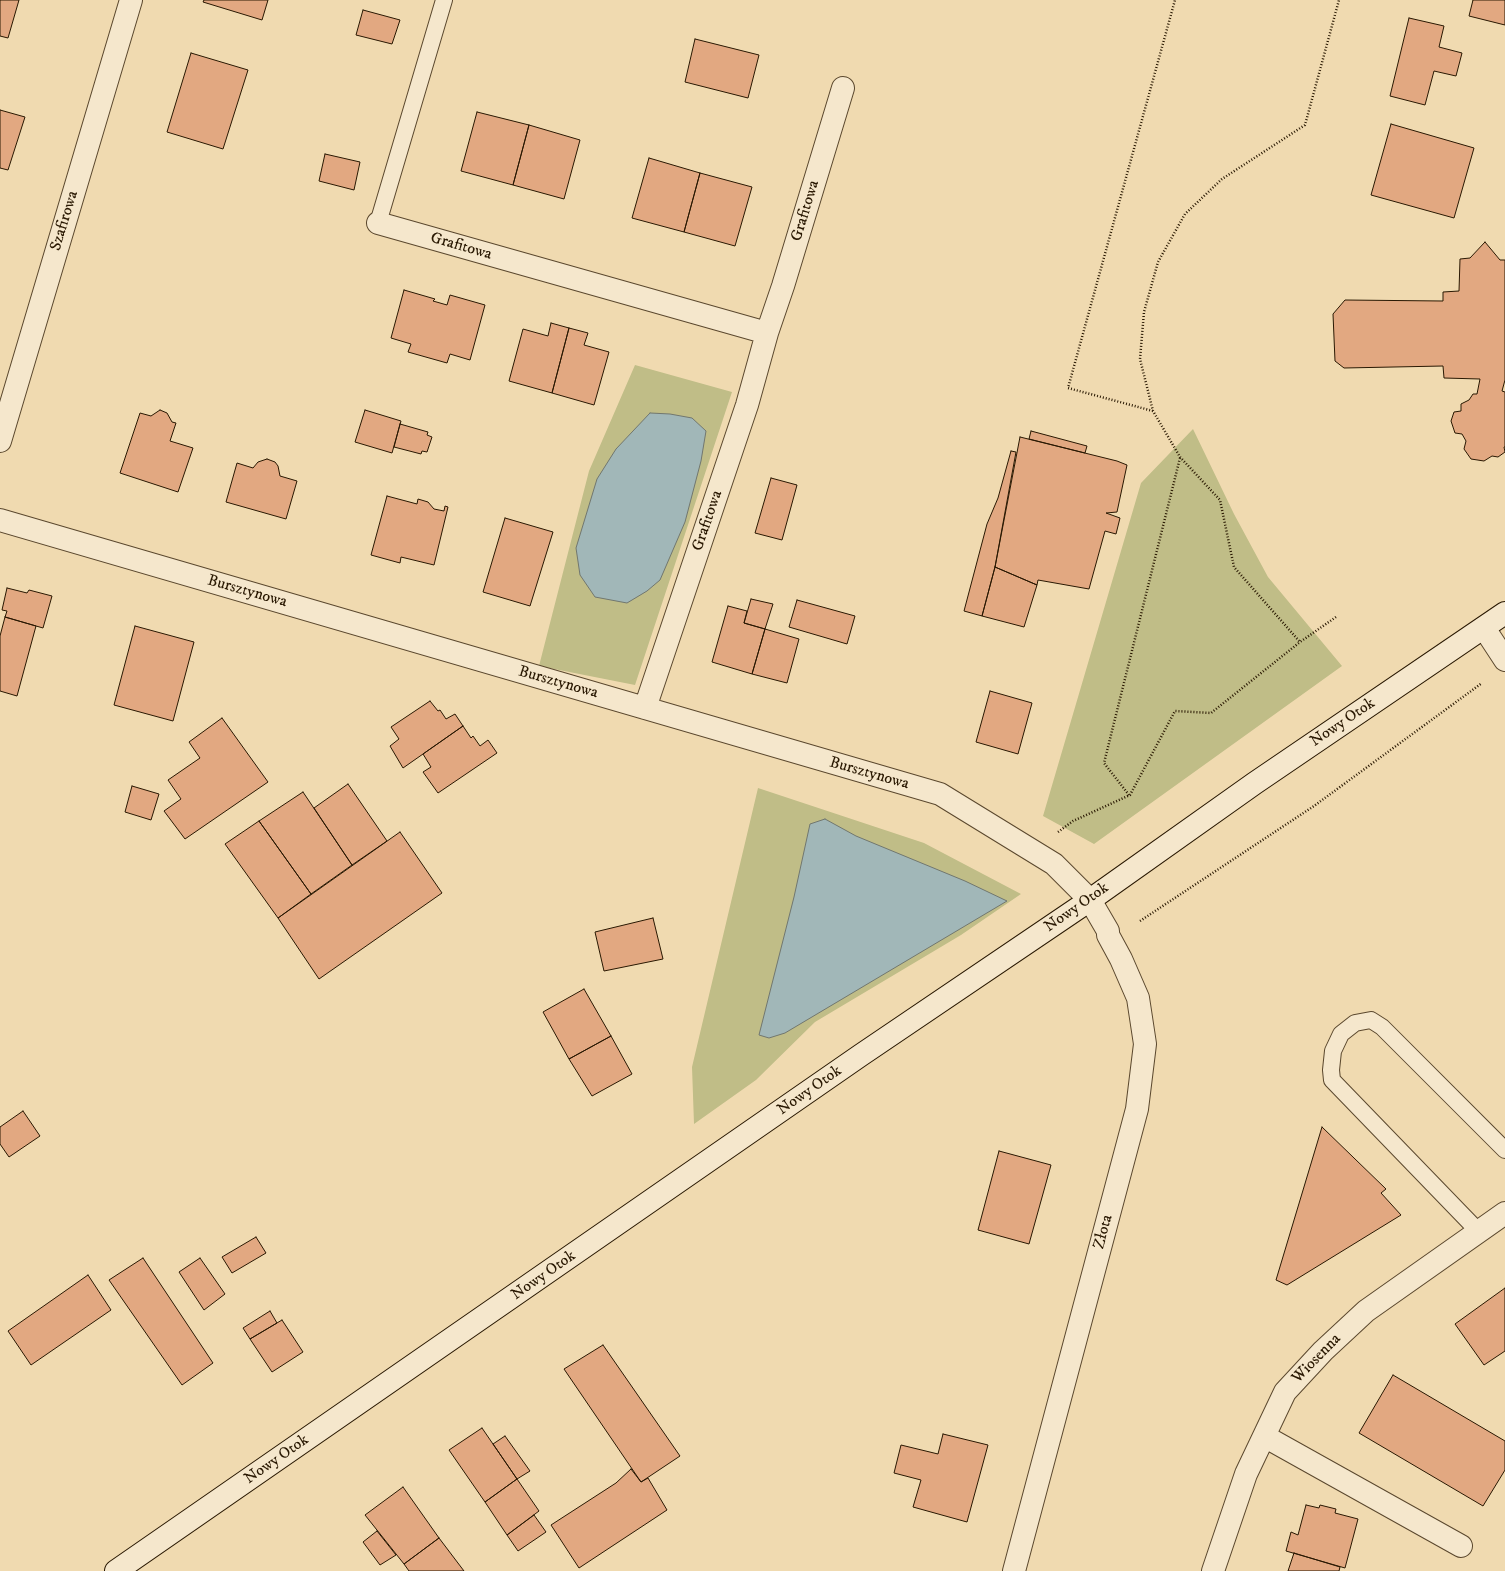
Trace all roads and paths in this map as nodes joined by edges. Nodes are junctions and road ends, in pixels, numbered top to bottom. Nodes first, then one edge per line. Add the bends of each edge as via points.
1 (131, 0) edge
2 (444, 0) edge
3 (1175, 0) edge
4 (1339, 0) edge
5 (843, 88) dead end
6 (378, 223) joint
7 (768, 333) junction
8 (1153, 411) junction
9 (0, 441) edge
10 (1180, 457) junction
11 (0, 520) edge
12 (1505, 613) edge
13 (1336, 617) dead end
14 (1484, 628) junction
15 (1300, 642) junction
16 (1505, 660) edge
17 (1482, 684) dead end
18 (645, 708) junction
19 (1130, 795) junction
20 (1032, 851) junction
21 (1090, 900) junction
22 (1140, 921) dead end
23 (1505, 1150) edge
24 (1505, 1213) edge
25 (1479, 1232) junction
26 (1264, 1436) junction
27 (1461, 1546) dead end
28 (116, 1571) edge
29 (1014, 1571) edge
30 (1213, 1571) edge

1 - 9 street, Szafirowa
2 - 6 lane, Grafitowa
3 - 8 path via 1068,388
4 - 8 path via 1305,125 1216,184 1185,214 1158,262 1144,312 1140,359
5 - 7 street, Grafitowa
6 - 7 street, Grafitowa
7 - 18 street, Grafitowa via 747,405
8 - 10 path
10 - 15 path via 1220,500 1234,567
10 - 19 path via 1104,763
11 - 18 street, Bursztynowa
12 - 14 street, Nowy Otok
13 - 15 path
14 - 16 street
14 - 21 street, Nowy Otok via 1255,783
15 - 19 path via 1211,713 1175,711
17 - 22 path via 1314,806
18 - 20 street, Bursztynowa via 940,794
19 - 20 path via 1073,822
20 - 21 street, Bursztynowa via 1054,864
21 - 28 street, Nowy Otok
21 - 29 street, Złota via 1108,931 1138,998 1145,1044 1137,1109
23 - 25 lane via 1382,1027 1371,1020 1355,1023 1341,1034 1334,1051 1332,1080
24 - 25 street, Wiosenna
25 - 26 street, Wiosenna via 1366,1311 1323,1351 1285,1392
26 - 27 street
26 - 30 street, Wiosenna via 1246,1474

